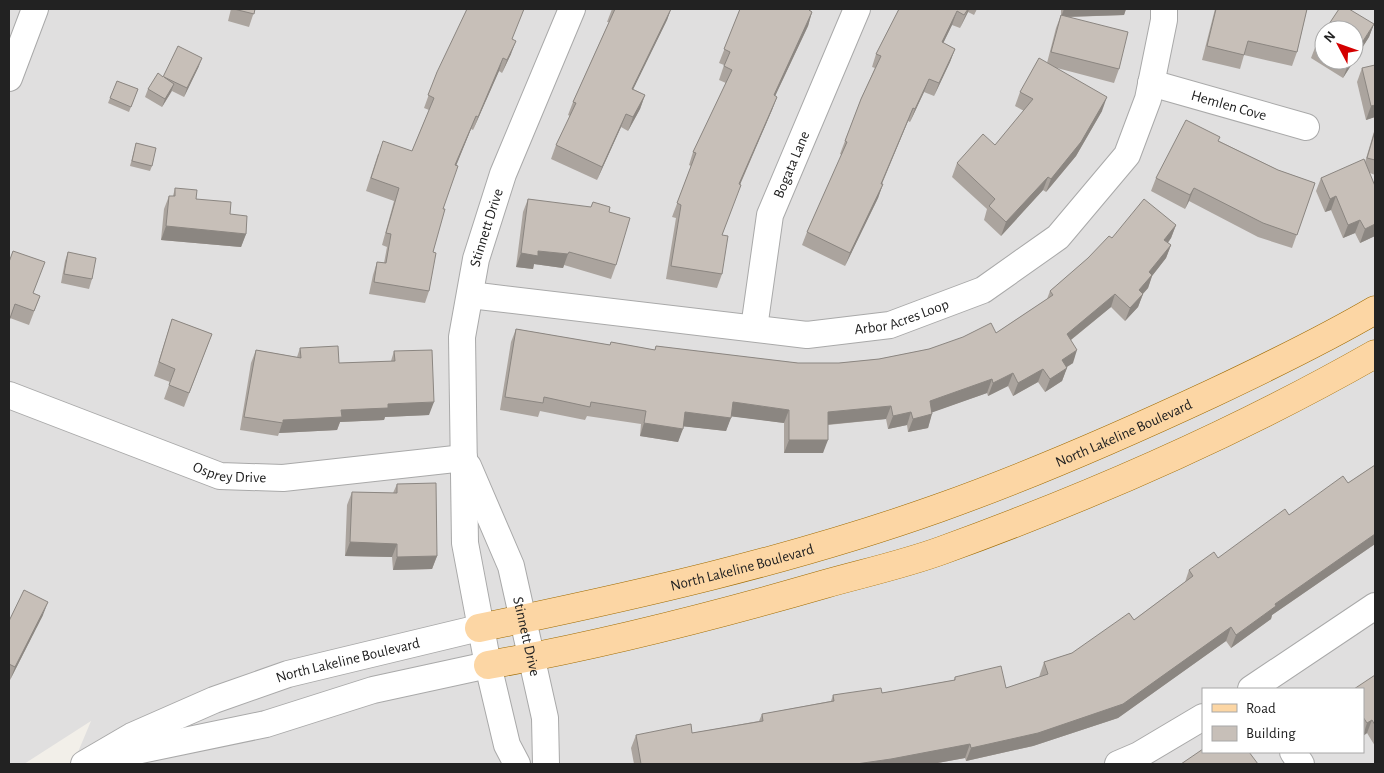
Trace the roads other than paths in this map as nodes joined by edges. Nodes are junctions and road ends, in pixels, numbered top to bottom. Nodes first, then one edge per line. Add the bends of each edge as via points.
1 (35, 9) edge
2 (572, 9) edge
3 (856, 9) edge
4 (1164, 9) edge
5 (9, 78) edge
6 (1151, 84) junction
7 (1306, 127) dead end
8 (470, 295) junction
9 (1375, 310) edge
10 (754, 328) junction
11 (1375, 354) edge
12 (9, 395) edge
13 (464, 458) junction
14 (1375, 606) edge
15 (522, 619) junction
16 (479, 628) junction
17 (533, 657) junction
18 (488, 665) junction
19 (1252, 688) edge
20 (1202, 718) edge
21 (1294, 753) edge
22 (86, 763) edge
23 (517, 764) edge
24 (546, 764) edge
25 (1118, 764) edge
26 (1301, 764) edge

1 - 5 street
2 - 8 street, Stinnett Drive via 503,174 476,259
3 - 10 street, Bogata Lane via 770,215
4 - 6 street, Arbor Acres Loop
6 - 7 street, Hemlen Cove
6 - 10 street, Arbor Acres Loop via 1127,155 1058,237 984,290 890,325 807,335
8 - 10 street, Arbor Acres Loop
8 - 13 street, Stinnett Drive via 462,338
9 - 15 main road, North Lakeline Boulevard via 1321,341 1142,426 937,509 847,538 639,595
11 - 17 main road, North Lakeline Boulevard via 1224,433 1088,493 941,550 710,617
12 - 13 street, Osprey Drive via 220,476 283,478
13 - 15 street, Stinnett Drive via 511,566
13 - 16 street, Stinnett Drive via 465,543
14 - 19 street
15 - 16 main road, North Lakeline Boulevard
15 - 17 street, Stinnett Drive
16 - 18 street, Stinnett Drive
16 - 22 street, North Lakeline Boulevard via 279,677 214,700 132,736
17 - 18 main road, North Lakeline Boulevard
17 - 24 street, Stinnett Drive via 545,718
18 - 22 street, North Lakeline Boulevard via 373,690 266,724
18 - 23 street, Stinnett Drive via 508,745
20 - 25 street
21 - 26 street

